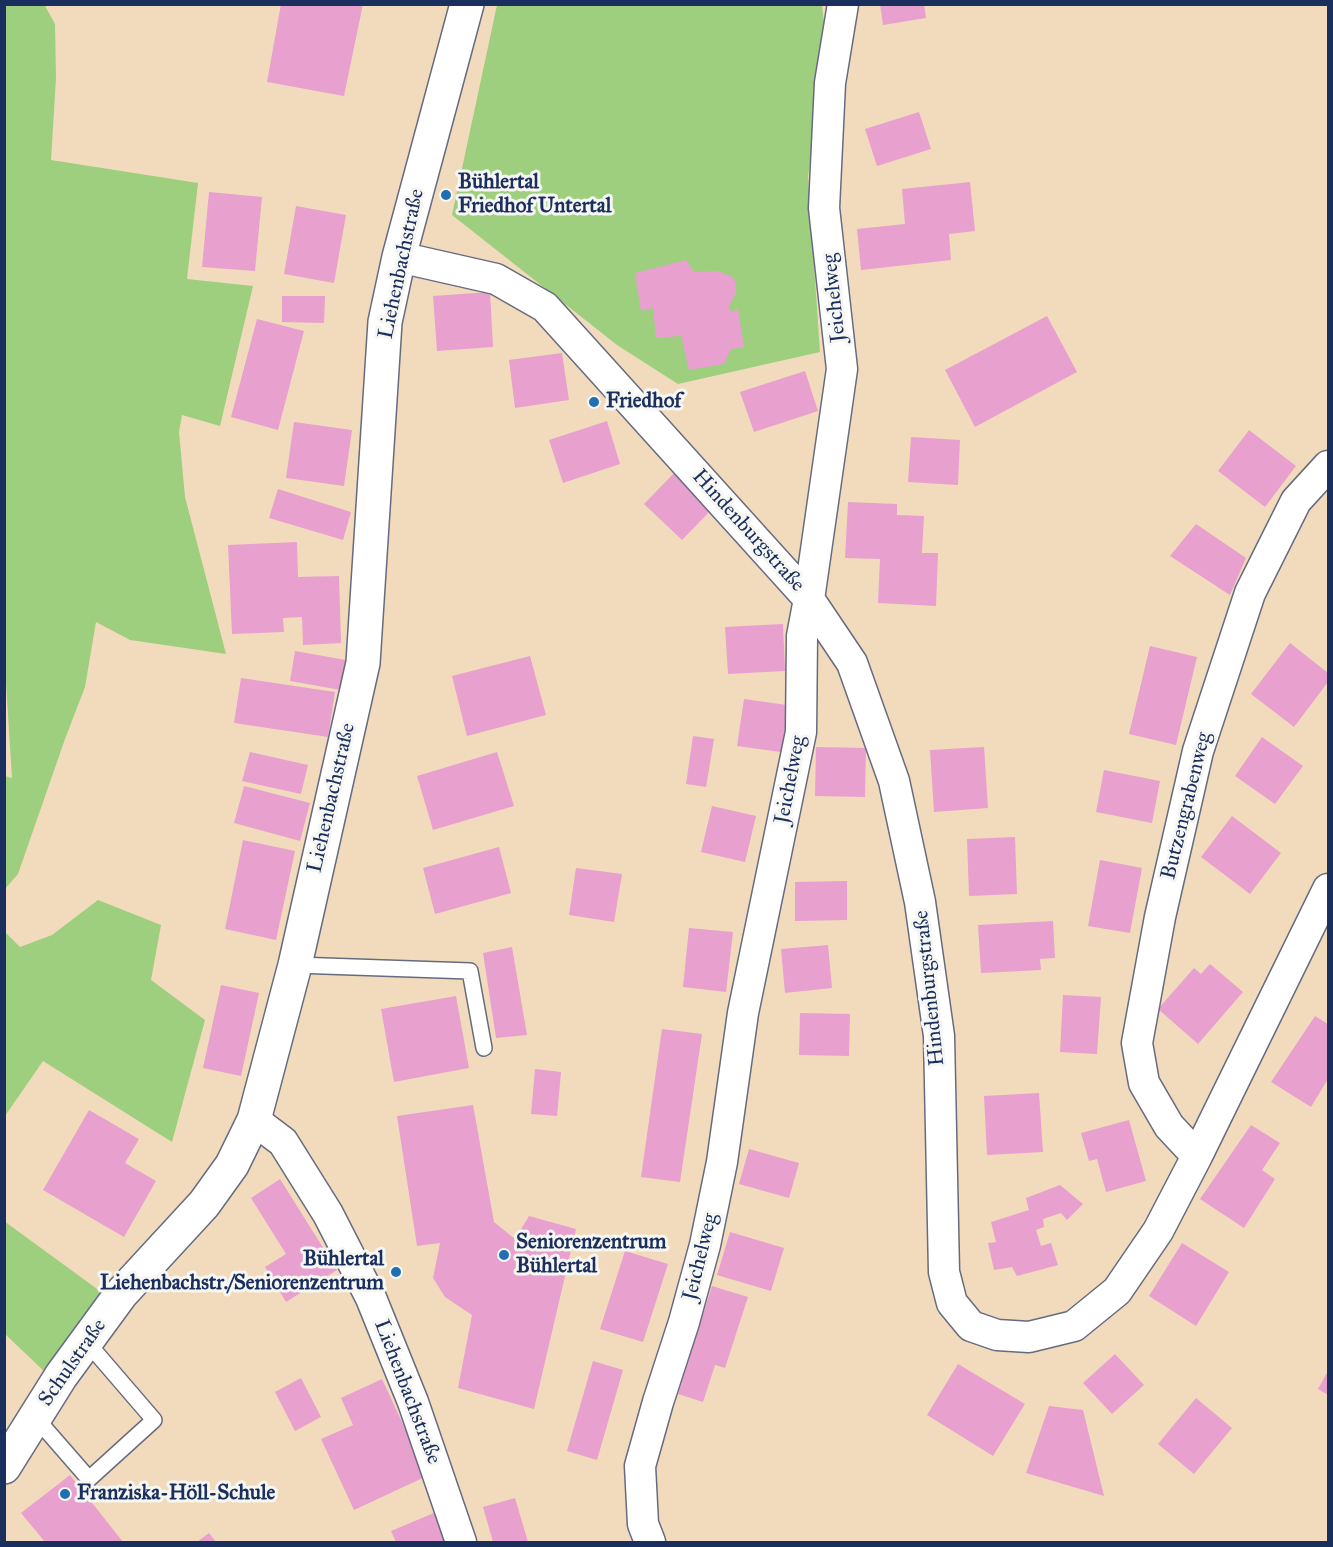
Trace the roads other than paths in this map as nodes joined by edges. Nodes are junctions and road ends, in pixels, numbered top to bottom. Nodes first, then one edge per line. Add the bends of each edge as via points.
1 (467, 4) edge
2 (843, 4) edge
3 (399, 257) junction
4 (1329, 466) edge
5 (809, 599) junction
6 (1329, 889) edge
7 (295, 965) junction
8 (484, 1048) dead end
9 (254, 1120) junction
10 (1197, 1156) junction
11 (86, 1341) junction
12 (35, 1417) junction
13 (4, 1467) edge
14 (461, 1542) edge
15 (650, 1542) edge

1 - 3 street, Liehenbachstraße
2 - 5 street, Jeichelweg via 830,83 824,208 843,369
3 - 5 street, Hindenburgstraße via 496,279 545,307
3 - 7 street, Liehenbachstraße via 385,322 363,663
4 - 10 street, Butzengrabenweg via 1296,501 1250,593 1198,751 1160,917 1137,1043 1144,1083 1169,1126
5 - 10 street, Hindenburgstraße via 852,663 894,781 920,902 939,1036 944,1272 952,1303 971,1326 997,1335 1029,1337 1074,1326 1117,1291 1158,1231
5 - 15 street, Jeichelweg via 802,636 801,732 743,1013 722,1162 705,1245 640,1466 643,1524
6 - 10 street, Hindenburgstraße
7 - 8 lane via 470,971
7 - 9 street, Liehenbachstraße
9 - 11 street, Schulstraße via 231,1165 204,1204 121,1294
9 - 14 street, Liehenbachstraße via 283,1142 328,1214 371,1298 413,1401
11 - 12 street, Schulstraße
11 - 12 lane via 154,1420 89,1479
12 - 13 street, Schulstraße

